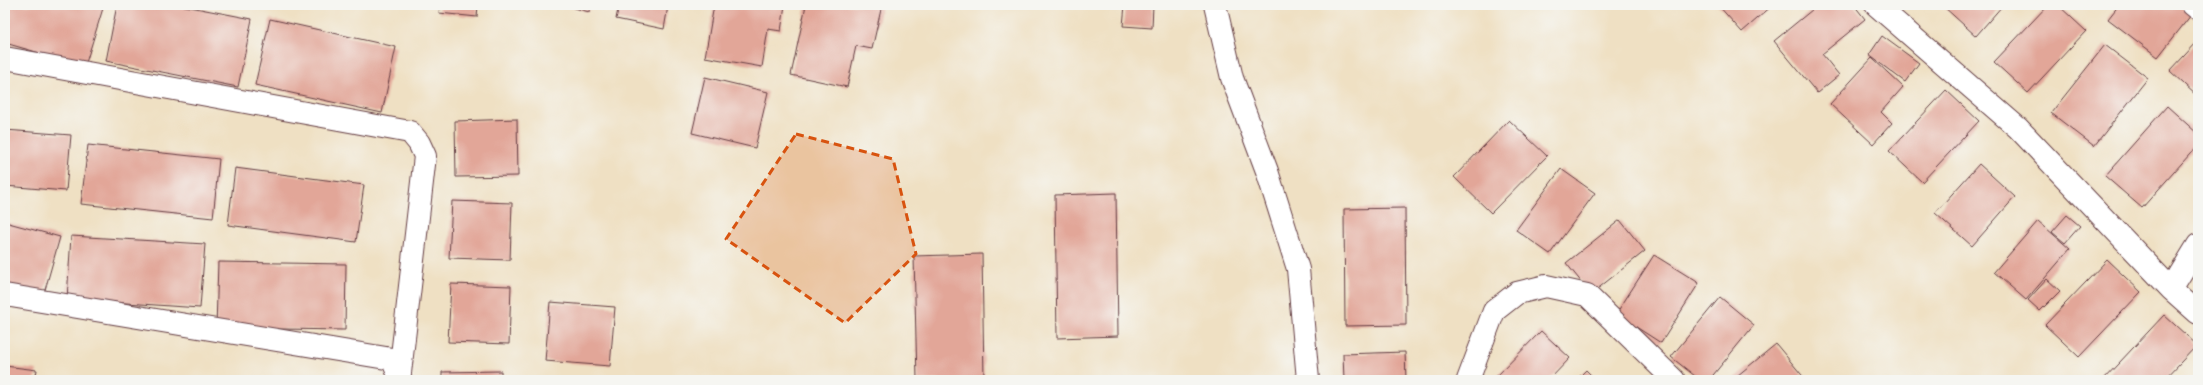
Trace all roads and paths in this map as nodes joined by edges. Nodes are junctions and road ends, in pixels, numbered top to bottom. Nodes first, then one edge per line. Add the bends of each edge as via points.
1 (1215, 5) edge
2 (1876, 5) edge
3 (2193, 5) edge
4 (2198, 9) edge
5 (5, 58) edge
6 (2198, 245) edge
7 (2171, 289) junction
8 (5, 295) edge
9 (2198, 314) edge
10 (401, 377) edge
11 (1308, 380) edge
12 (1468, 380) edge
13 (1674, 380) edge

1 - 11 street via 1232,78 1267,171 1298,269
2 - 7 street via 2018,128
3 - 4 street
5 - 10 street via 410,132 426,156
6 - 7 street
7 - 9 street
8 - 10 street via 392,359
12 - 13 street via 1494,311 1517,293 1546,286 1587,295

